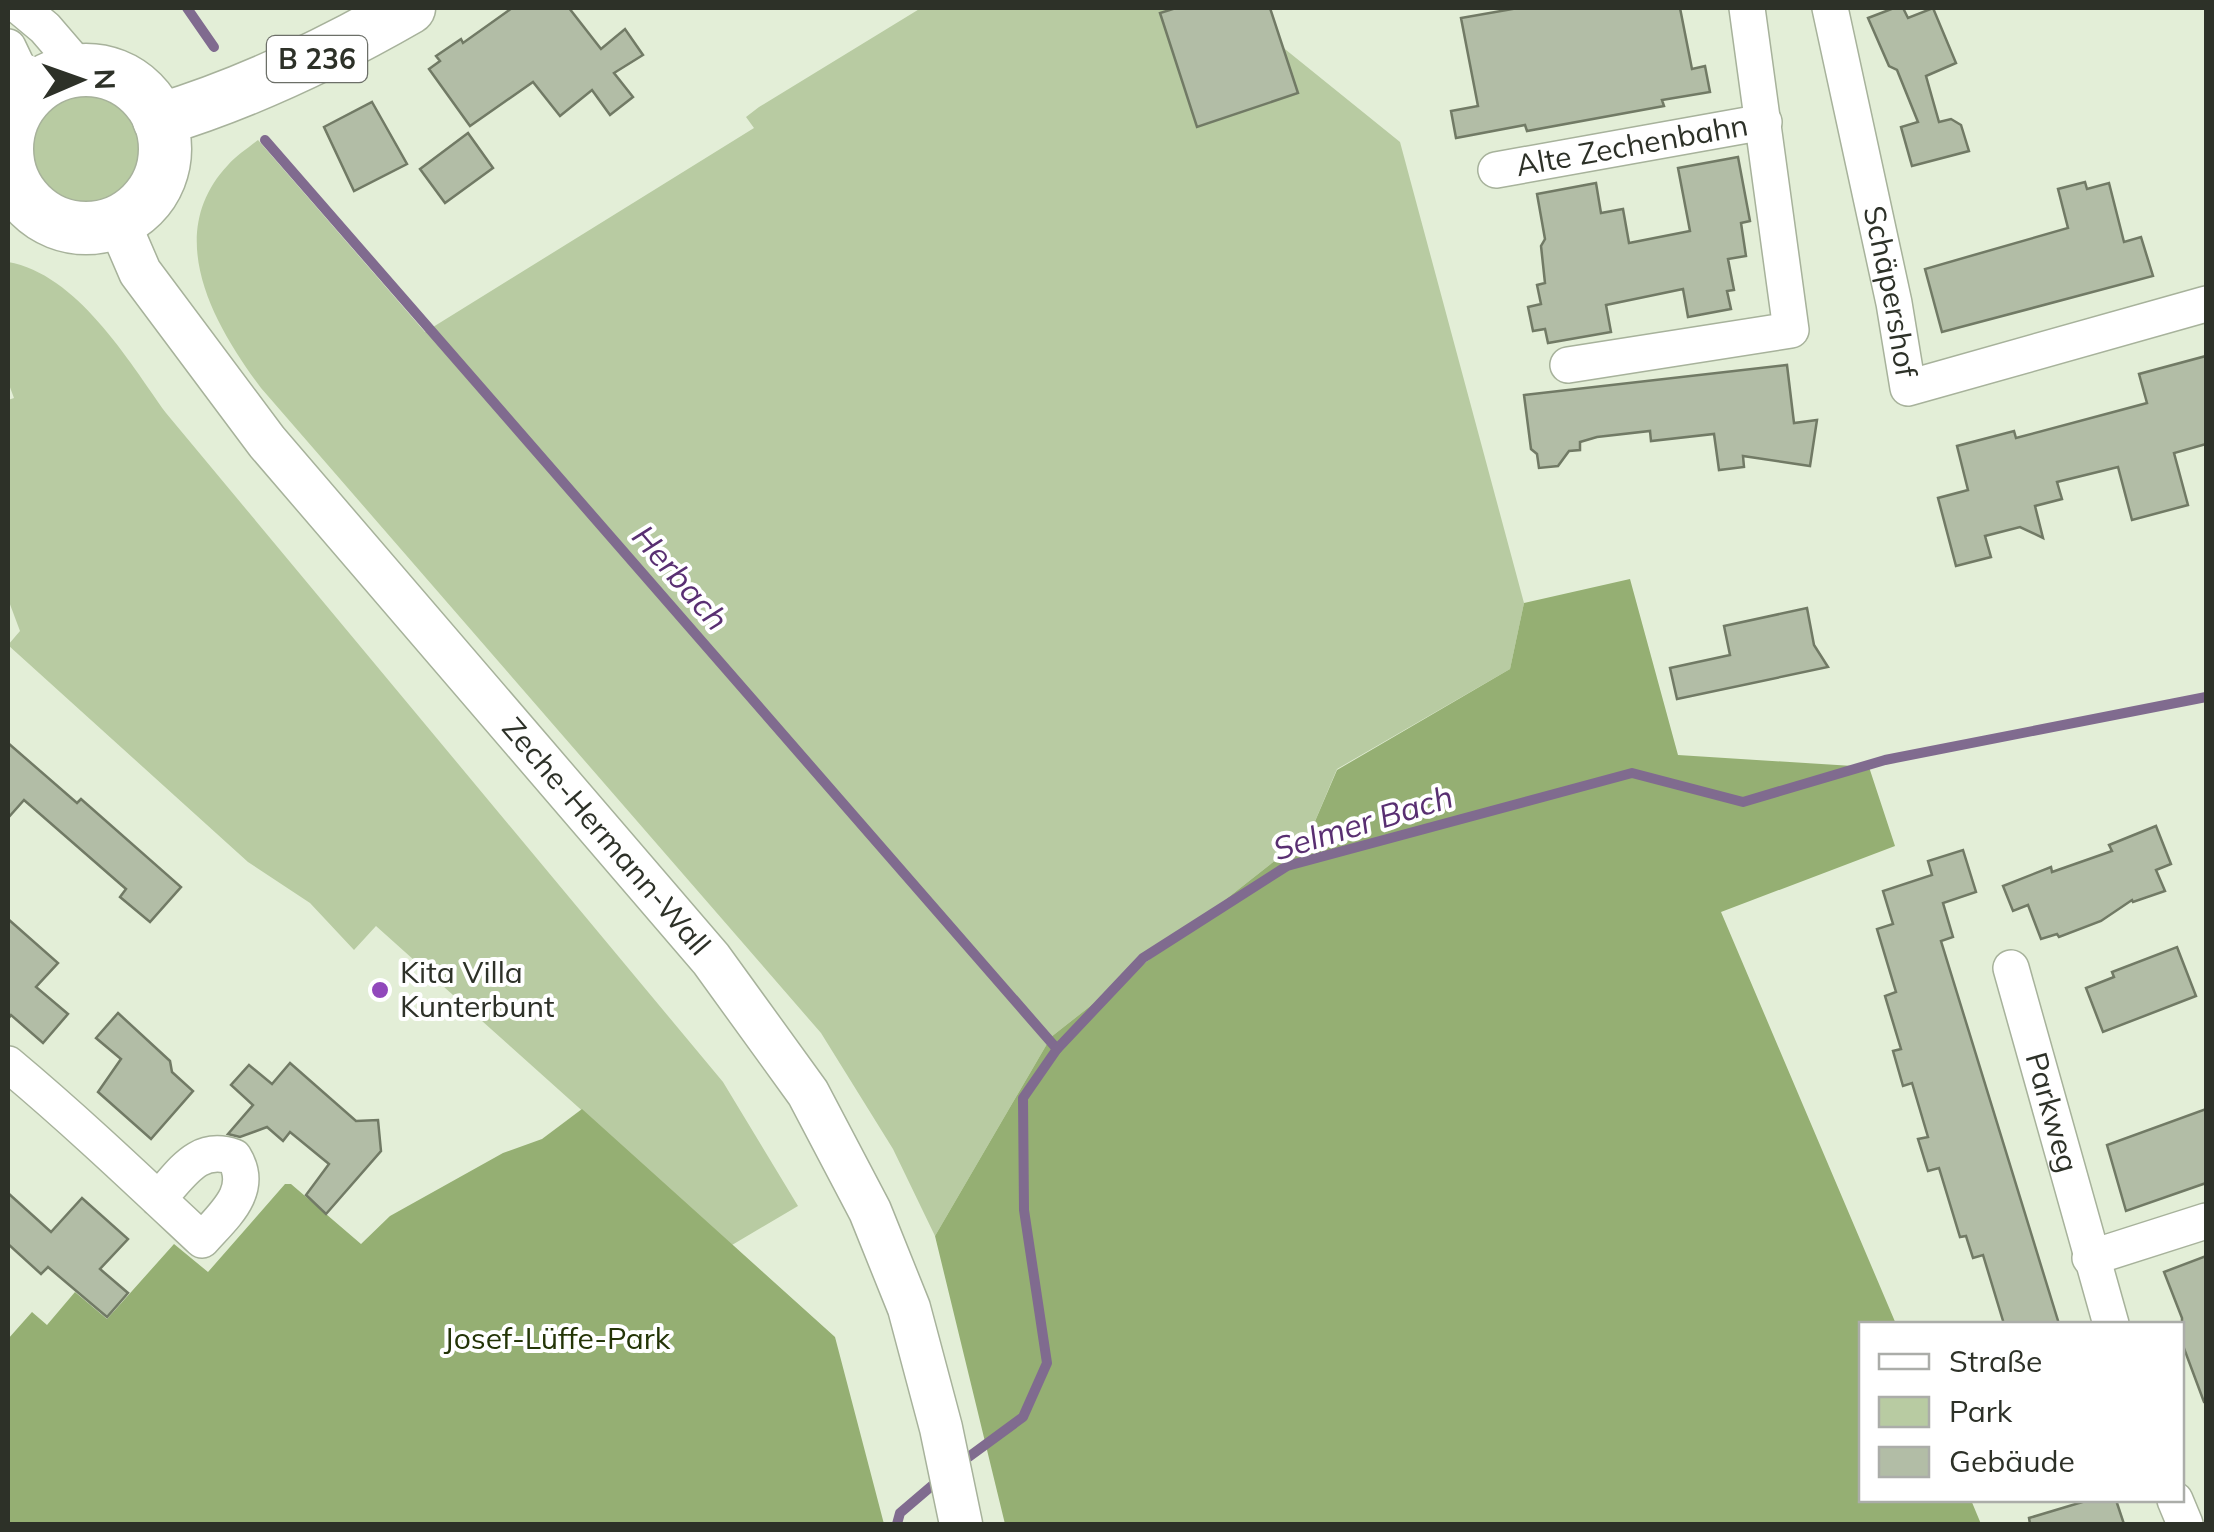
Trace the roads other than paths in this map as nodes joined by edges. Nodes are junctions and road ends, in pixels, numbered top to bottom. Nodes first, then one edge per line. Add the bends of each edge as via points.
1 (21, 8) edge
2 (409, 8) edge
3 (1747, 8) edge
4 (1830, 8) edge
5 (8, 46) edge
6 (82, 71) junction
7 (30, 93) junction
8 (160, 120) junction
9 (1764, 122) junction
10 (1496, 170) dead end
11 (10, 179) edge
12 (118, 220) junction
13 (2206, 304) edge
14 (1568, 365) dead end
15 (2011, 968) dead end
16 (8, 1064) edge
17 (158, 1198) dead end
18 (2206, 1220) edge
19 (2090, 1258) junction
20 (2110, 1322) edge
21 (960, 1520) edge

1 - 6 street
2 - 8 main road, B 236 via 336,50
3 - 9 street, Alte Zechenbahn
4 - 13 street, Schäpershof via 1908,388
5 - 7 street
6 - 7 main road
6 - 8 main road via 128,80
7 - 11 main road via 13,118
8 - 12 main road via 159,178 135,210
9 - 10 street, Alte Zechenbahn
9 - 14 street, Alte Zechenbahn via 1791,330
11 - 12 main road via 39,214 57,224 90,229
12 - 21 street, Zeche-Hermann-Wall via 140,272 267,442 711,959 808,1093 870,1211 909,1308
15 - 19 street, Parkweg
16 - 17 street
18 - 19 street
19 - 20 street, Parkweg

